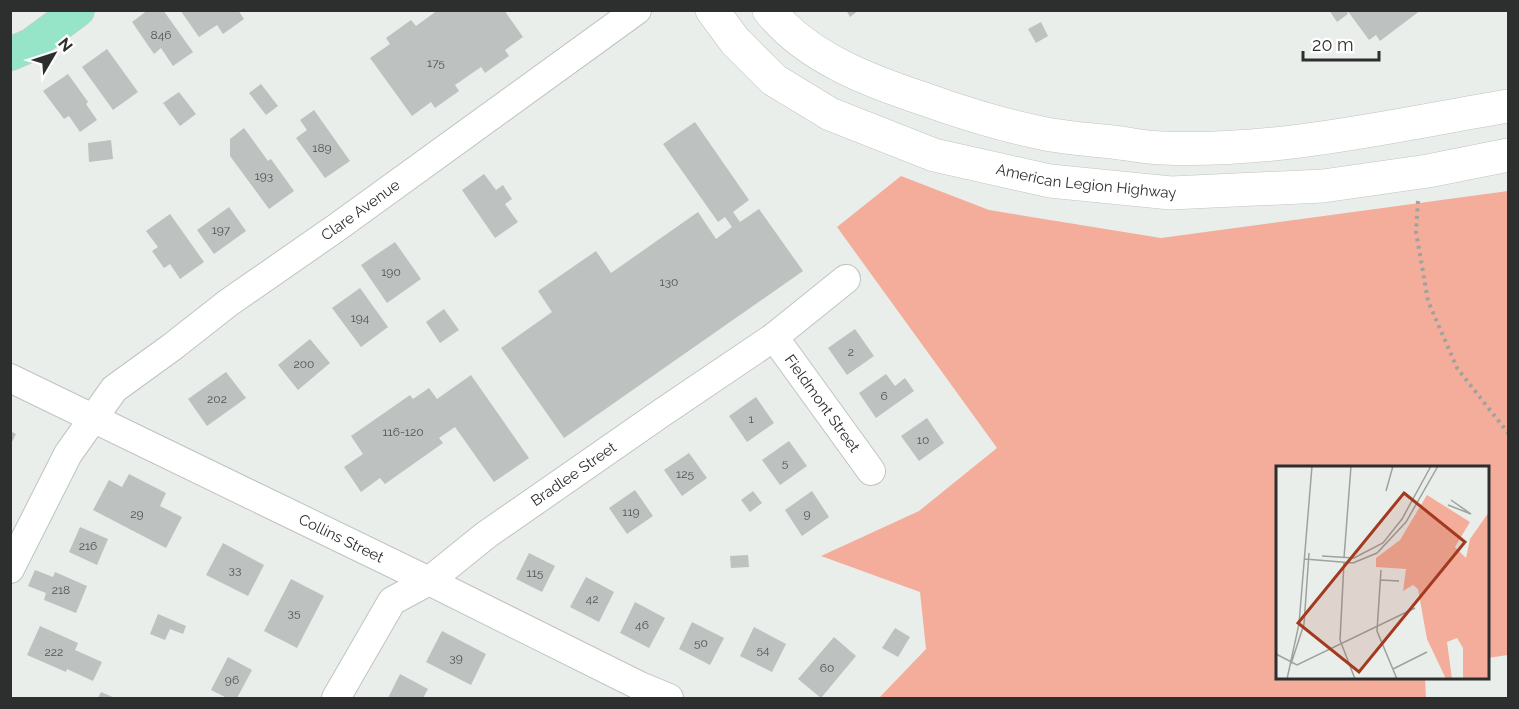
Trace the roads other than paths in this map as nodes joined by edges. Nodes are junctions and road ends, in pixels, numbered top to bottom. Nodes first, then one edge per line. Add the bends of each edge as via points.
1 (78, 10) edge
2 (637, 10) edge
3 (712, 10) edge
4 (769, 10) edge
5 (10, 54) edge
6 (1509, 105) edge
7 (1509, 155) edge
8 (846, 279) dead end
9 (774, 337) junction
10 (10, 378) edge
11 (93, 418) junction
12 (871, 471) dead end
13 (10, 569) edge
14 (429, 581) junction
15 (336, 699) edge
16 (669, 699) edge

1 - 5 main road via 30,45
2 - 11 street, Clare Avenue via 228,303 114,390
3 - 7 main road, American Legion Highway via 735,41 774,80 830,114 934,154 1050,181 1171,193 1323,186
4 - 6 main road via 778,22 825,58 880,85 1046,134 1161,148 1220,148 1320,138
8 - 9 street, Bradlee Street
9 - 12 street, Fieldmont Street
9 - 14 street, Bradlee Street via 486,535
10 - 11 street, Collins Street
11 - 13 street, Clare Avenue via 68,454
11 - 14 street, Collins Street
14 - 15 street, Bradlee Street via 392,601
14 - 16 street, Collins Street

